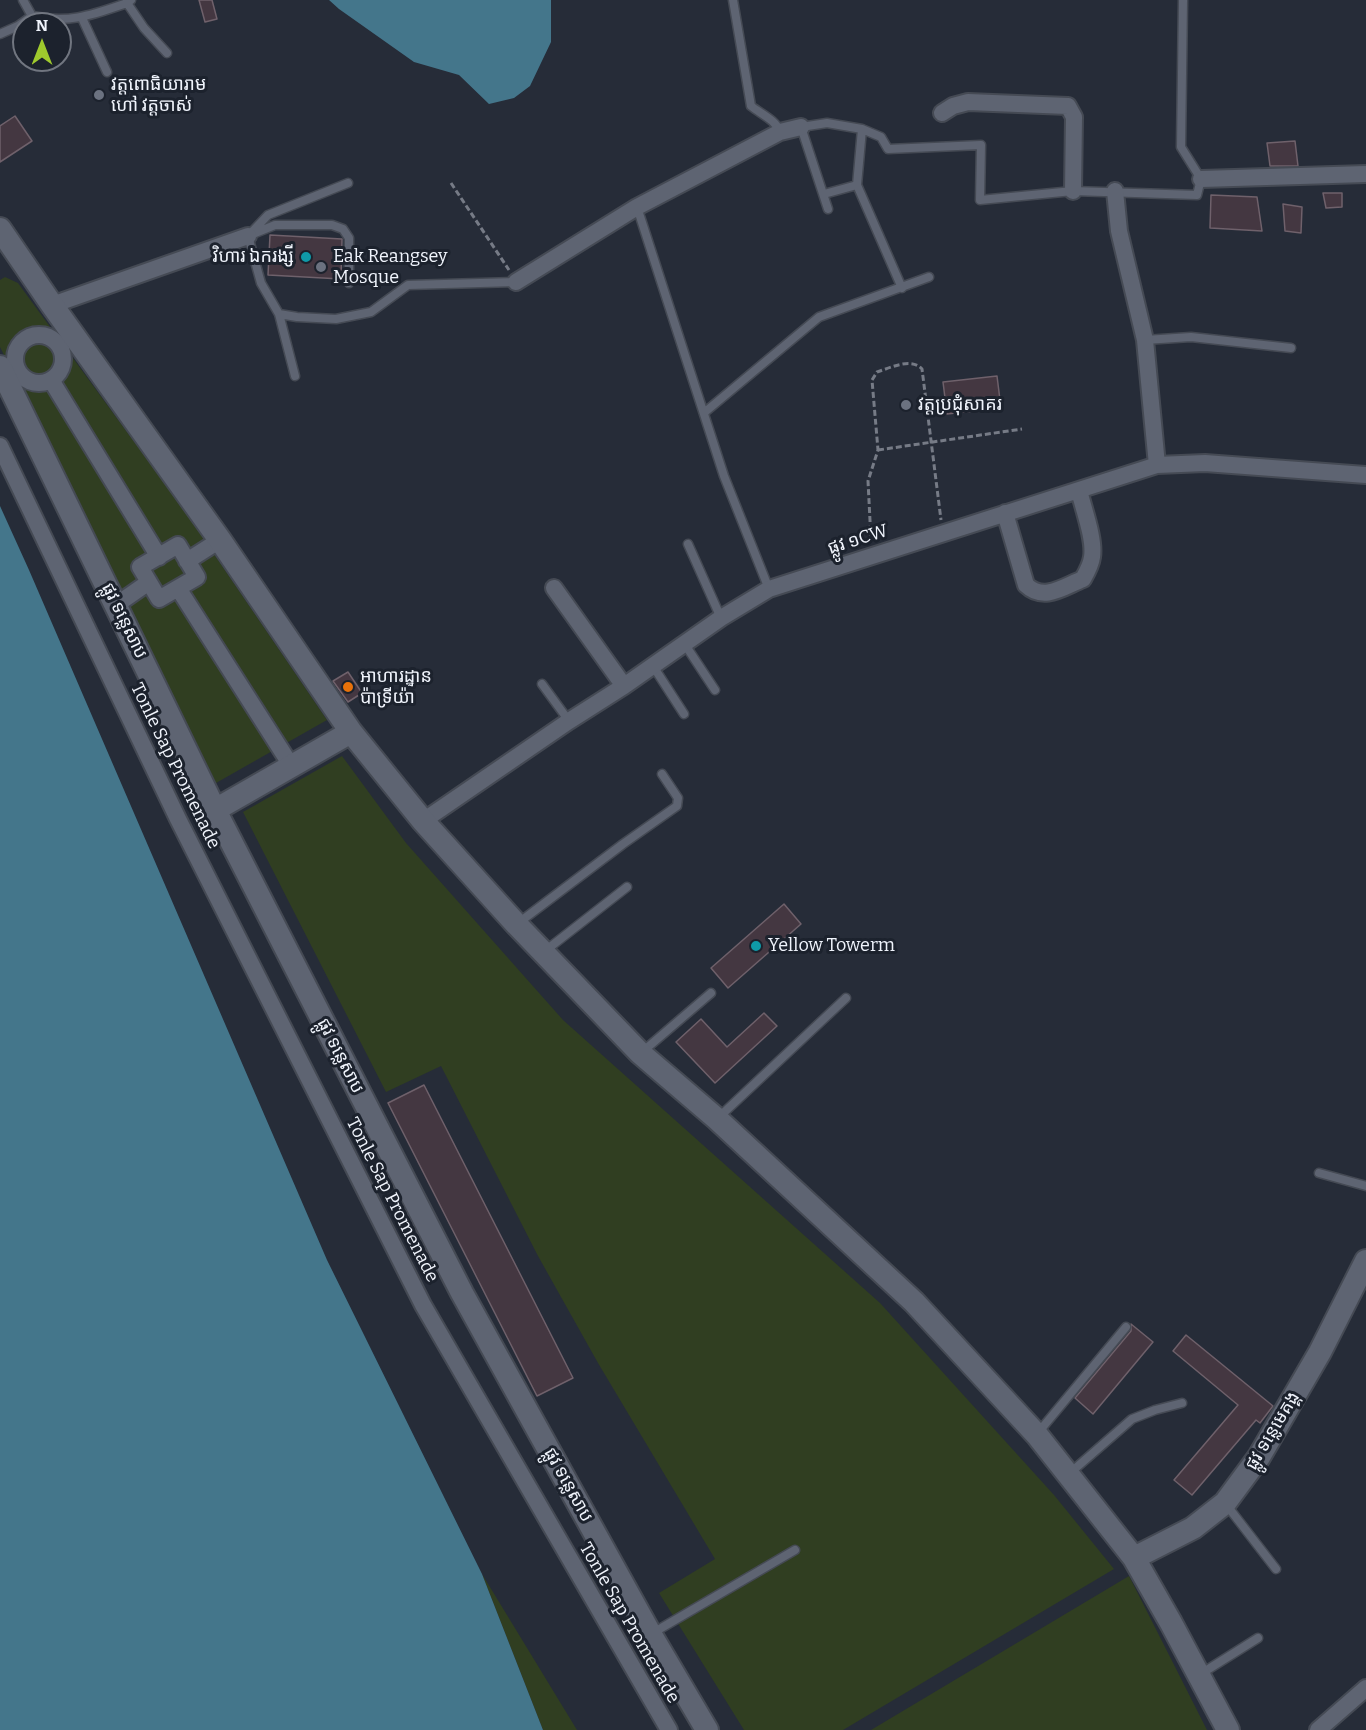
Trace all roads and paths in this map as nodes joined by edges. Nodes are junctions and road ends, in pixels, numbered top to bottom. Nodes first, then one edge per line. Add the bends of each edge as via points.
1 (733, 0) edge
2 (1183, 0) edge
3 (129, 2) edge
4 (82, 18) junction
5 (72, 19) edge
6 (167, 53) dead end
7 (107, 72) dead end
8 (942, 113) dead end
9 (801, 127) junction
10 (862, 129) junction
11 (780, 132) junction
12 (1366, 174) edge
13 (1201, 179) junction
14 (348, 183) dead end
15 (452, 183) dead end
16 (857, 185) junction
17 (1073, 191) junction
18 (1114, 191) junction
19 (824, 194) junction
20 (637, 207) junction
21 (828, 209) dead end
22 (0, 229) edge
23 (248, 236) junction
24 (8, 257) edge
25 (929, 277) dead end
26 (516, 282) junction
27 (349, 283) dead end
28 (902, 288) junction
29 (52, 305) junction
30 (279, 314) junction
31 (1145, 340) junction
32 (67, 341) junction
33 (1291, 348) dead end
34 (8, 371) edge
35 (295, 376) dead end
36 (51, 380) junction
37 (705, 412) junction
38 (1022, 429) dead end
39 (933, 442) junction
40 (0, 446) edge
41 (878, 450) junction
42 (1158, 465) junction
43 (1366, 475) edge
44 (1079, 490) junction
45 (1005, 513) junction
46 (942, 534) junction
47 (220, 540) junction
48 (688, 544) dead end
49 (872, 556) junction
50 (159, 557) junction
51 (187, 561) junction
52 (149, 582) junction
53 (178, 588) junction
54 (554, 588) dead end
55 (769, 589) junction
56 (116, 605) junction
57 (721, 618) junction
58 (684, 643) junction
59 (653, 666) junction
60 (542, 684) dead end
61 (624, 687) junction
62 (715, 690) dead end
63 (684, 714) dead end
64 (569, 721) junction
65 (351, 732) junction
66 (292, 767) junction
67 (662, 774) dead end
68 (215, 810) junction
69 (423, 821) junction
70 (627, 887) dead end
71 (517, 925) junction
72 (544, 951) junction
73 (711, 993) dead end
74 (846, 999) dead end
75 (640, 1053) junction
76 (717, 1119) junction
77 (1319, 1173) dead end
78 (1366, 1186) edge
79 (1363, 1274) edge
80 (1126, 1327) dead end
81 (1182, 1402) dead end
82 (1037, 1435) junction
83 (1069, 1474) junction
84 (1225, 1503) junction
85 (795, 1550) dead end
86 (1134, 1558) junction
87 (1276, 1569) dead end
88 (651, 1635) junction
89 (1258, 1638) dead end
90 (1199, 1676) junction
91 (1366, 1688) edge
92 (669, 1730) edge
93 (707, 1730) edge
94 (1228, 1730) edge
95 (1318, 1730) edge

1 - 11 lane via 751,105 775,122
2 - 13 lane via 1181,147
3 - 4 lane
3 - 6 lane via 144,28
4 - 5 lane
4 - 7 lane
8 - 17 street via 968,102 1068,105 1074,117
9 - 10 lane via 827,123
9 - 11 street
9 - 19 lane
10 - 16 lane
10 - 17 lane via 880,137 888,149 981,145 980,200
11 - 20 street
12 - 13 street
13 - 18 lane via 1197,195
14 - 23 lane via 268,215
15 - 26 path
16 - 19 lane
16 - 28 lane
17 - 18 lane
18 - 31 street via 1119,231
19 - 21 lane
20 - 26 street
20 - 37 lane
22 - 24 street
23 - 27 lane via 274,225 332,225 343,229 349,238
23 - 29 street
23 - 30 lane via 261,283
24 - 29 street
25 - 28 lane
26 - 30 lane via 408,285 371,312 336,319
28 - 37 lane via 819,317
29 - 32 street
30 - 35 lane
31 - 33 lane via 1191,337
31 - 42 street
32 - 34 street via 39,335 27,338
32 - 36 street via 62,366
32 - 47 street
34 - 36 street via 36,382
34 - 56 street, ផ្លូវ ទន្លេសាប
36 - 50 street
37 - 55 lane via 724,477
38 - 39 path
39 - 41 path
39 - 41 path via 922,369 909,363 877,372 872,380
39 - 46 path
40 - 92 street, Tonle Sap Promenade via 178,819 423,1305
41 - 49 path via 867,481
42 - 43 street, ផ្លូវ ១CW via 1205,463
42 - 44 street, ផ្លូវ ១CW
44 - 45 street, ផ្លូវ ១CW
44 - 45 street via 1092,546 1090,566 1083,579 1045,594 1026,585
45 - 46 street, ផ្លូវ ១CW
46 - 49 street, ផ្លូវ ១CW
47 - 51 street
47 - 65 street
48 - 57 lane
49 - 55 street, ផ្លូវ ១CW
50 - 51 street via 178,545
50 - 52 street via 140,567
51 - 53 street via 197,578
52 - 53 street via 159,599
52 - 56 street
53 - 66 street
54 - 61 street
55 - 57 street, ផ្លូវ ១CW
56 - 68 street, ផ្លូវ ទន្លេសាប
57 - 58 street, ផ្លូវ ១CW
58 - 59 street, ផ្លូវ ១CW
58 - 62 lane
59 - 61 street, ផ្លូវ ១CW
59 - 63 lane
60 - 64 lane
61 - 64 street, ផ្លូវ ១CW
64 - 69 street, ផ្លូវ ១CW
65 - 66 street
65 - 69 street
66 - 68 street
67 - 71 lane via 678,798 677,806
68 - 88 street, ផ្លូវ ទន្លេសាប via 462,1293
69 - 71 street
70 - 72 lane
71 - 72 street
72 - 75 street
73 - 75 lane
74 - 76 lane
75 - 76 street
76 - 82 street via 914,1302
77 - 78 lane
79 - 84 street, ផ្លូវ ទន្លេមេគង្គ via 1259,1457
80 - 82 lane
81 - 83 lane via 1132,1419
82 - 83 street
83 - 86 street
84 - 86 street, ផ្លូវ ទន្លេមេគង្គ via 1193,1528
84 - 87 lane
85 - 88 lane
86 - 90 street
88 - 93 street, ផ្លូវ ទន្លេសាប
89 - 90 lane
90 - 94 street
91 - 95 street

